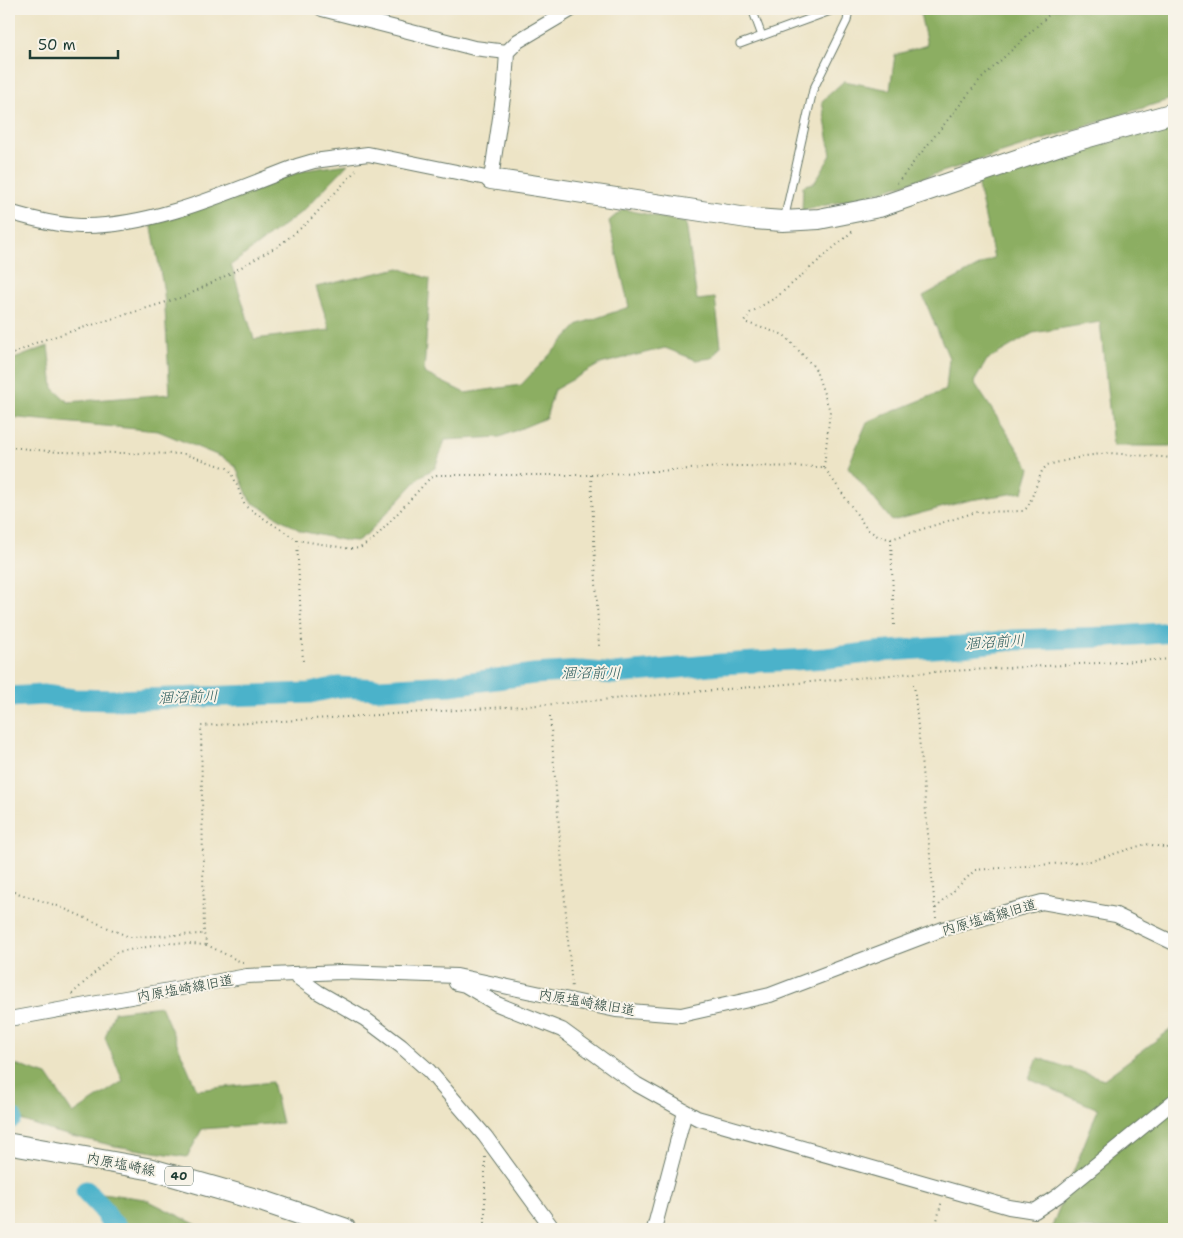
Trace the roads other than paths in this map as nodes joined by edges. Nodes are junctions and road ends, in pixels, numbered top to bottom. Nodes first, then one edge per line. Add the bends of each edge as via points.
1 (322, 9) edge
2 (572, 9) edge
3 (752, 9) edge
4 (836, 9) edge
5 (849, 9) edge
6 (762, 36) junction
7 (740, 44) dead end
8 (507, 52) junction
9 (1174, 113) edge
10 (491, 179) junction
11 (9, 212) edge
12 (783, 221) junction
13 (1174, 943) edge
14 (293, 974) junction
15 (434, 976) junction
16 (9, 1019) edge
17 (1174, 1101) edge
18 (685, 1112) junction
19 (9, 1144) edge
20 (345, 1229) edge
21 (553, 1229) edge
22 (654, 1229) edge

1 - 8 street via 474,48
2 - 8 street via 518,41
3 - 6 lane
4 - 6 lane
5 - 12 lane via 813,90
6 - 7 lane
8 - 10 street
9 - 12 street via 1060,145 879,207 819,219
10 - 11 street via 368,154 314,161 188,207 134,221 81,226 39,221
10 - 12 street via 754,220
13 - 15 street, 内原塩崎線旧道 via 1116,915 1042,902 937,931 770,996 681,1015 616,1010 457,976
14 - 15 street, 内原塩崎線旧道 via 341,972
14 - 16 street, 内原塩崎線旧道 via 247,976
14 - 21 street via 365,1020 429,1071 485,1136
15 - 18 street via 465,986 497,1004 562,1030 636,1084
17 - 18 street via 1035,1211 944,1189 696,1118
18 - 22 street
19 - 20 main road, 内原塩崎線 / 40 via 157,1170

